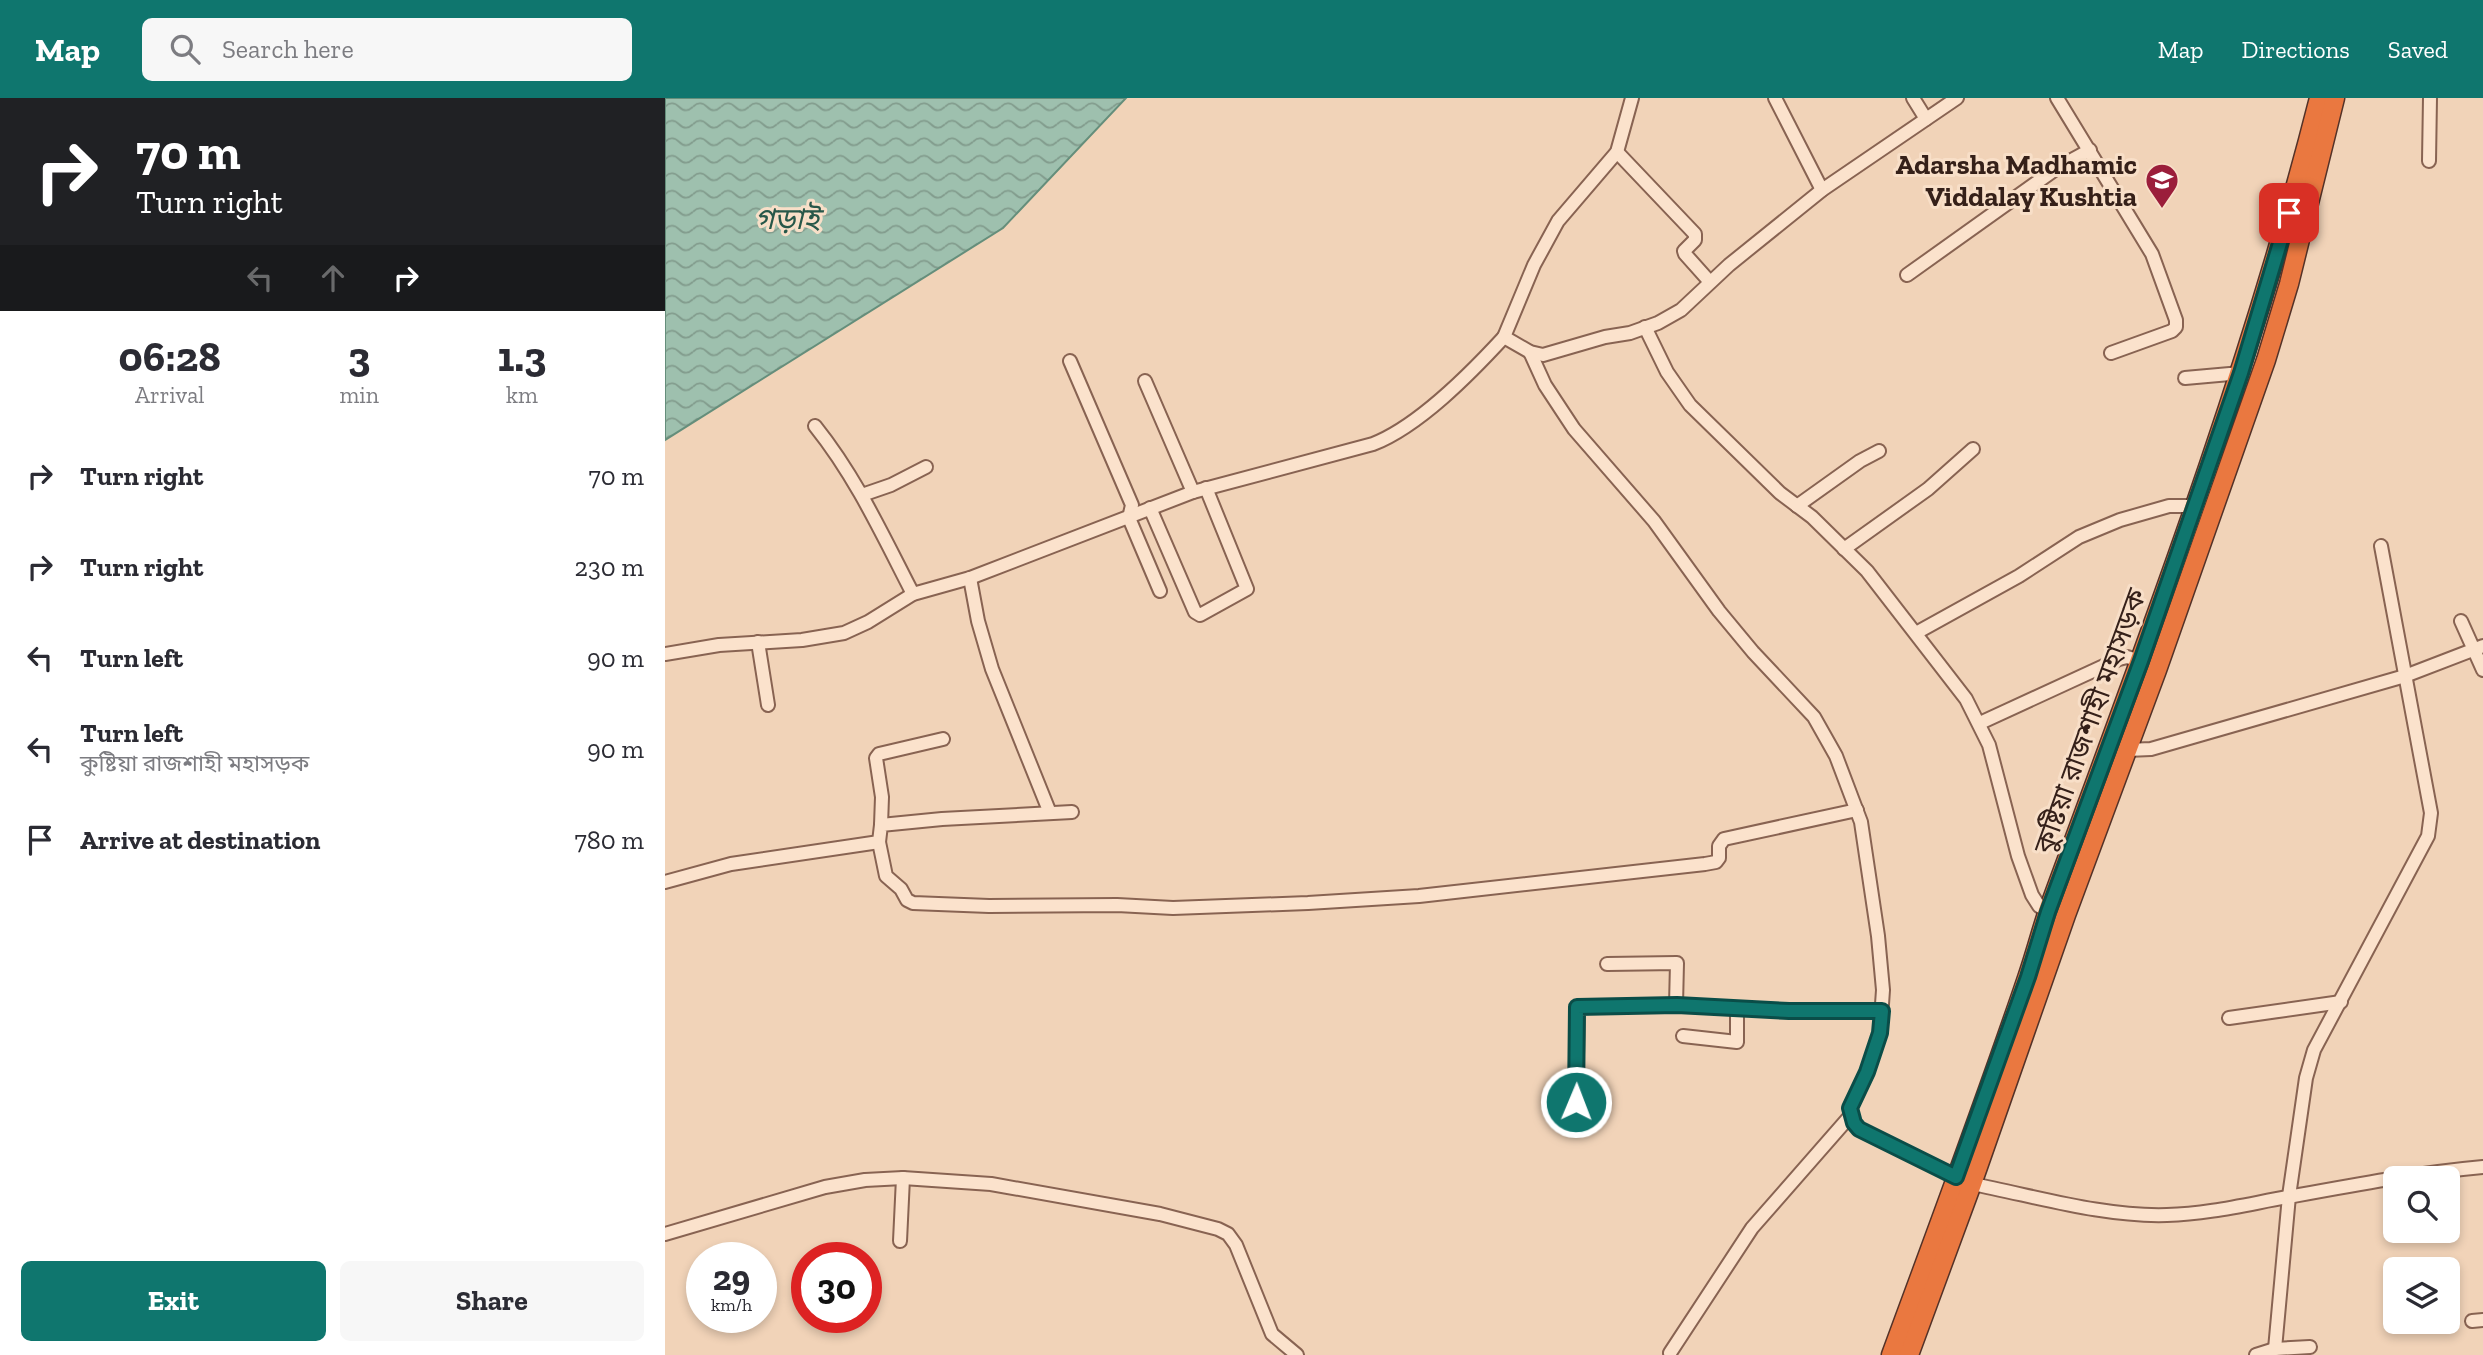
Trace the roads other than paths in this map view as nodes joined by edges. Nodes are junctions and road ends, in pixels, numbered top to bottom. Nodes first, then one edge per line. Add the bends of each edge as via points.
1 (1632, 98) edge
2 (1775, 98) edge
3 (1913, 98) edge
4 (1958, 98) edge
5 (2057, 98) edge
6 (2319, 98) edge
7 (2335, 98) edge
8 (2430, 98) edge
9 (1926, 118) junction
10 (2090, 150) junction
11 (1617, 152) junction
12 (2429, 161) dead end
13 (1822, 190) junction
14 (1907, 275) dead end
15 (1710, 282) junction
16 (1645, 327) junction
17 (1504, 337) junction
18 (2247, 351) junction
19 (1530, 352) junction
20 (2111, 353) dead end
21 (2266, 360) junction
22 (1070, 361) dead end
23 (2241, 373) junction
24 (2185, 378) dead end
25 (1145, 381) dead end
26 (815, 426) dead end
27 (1973, 449) dead end
28 (1879, 451) dead end
29 (926, 467) dead end
30 (1206, 488) junction
31 (1193, 492) junction
32 (862, 495) junction
33 (1797, 506) junction
34 (2195, 506) junction
35 (1150, 508) junction
36 (1129, 517) junction
37 (2381, 546) dead end
38 (1845, 549) junction
39 (970, 578) junction
40 (1160, 591) dead end
41 (913, 594) junction
42 (2461, 621) dead end
43 (1916, 632) junction
44 (758, 642) junction
45 (2478, 648) edge
46 (665, 654) edge
47 (2141, 661) junction
48 (2483, 670) edge
49 (2405, 676) junction
50 (768, 705) dead end
51 (2134, 706) junction
52 (1980, 723) junction
53 (943, 739) dead end
54 (2127, 750) junction
55 (1857, 810) junction
56 (1072, 812) dead end
57 (1050, 813) junction
58 (881, 825) junction
59 (879, 842) junction
60 (665, 882) edge
61 (2048, 912) junction
62 (1607, 964) dead end
63 (2341, 1002) junction
64 (1677, 1005) junction
65 (1737, 1008) junction
66 (1882, 1011) junction
67 (2229, 1018) dead end
68 (1683, 1036) dead end
69 (1576, 1102) dead end
70 (1851, 1115) junction
71 (2483, 1167) edge
72 (903, 1178) junction
73 (1964, 1180) junction
74 (2289, 1196) junction
75 (1950, 1220) junction
76 (665, 1234) edge
77 (900, 1241) dead end
78 (2310, 1347) dead end
79 (2275, 1349) junction
80 (1669, 1353) edge
81 (1297, 1355) edge
82 (1891, 1355) edge
83 (1909, 1355) edge
84 (2256, 1355) edge

1 - 11 street
2 - 13 street
3 - 9 street
4 - 9 street
5 - 10 street
6 - 18 highway, কুষ্টিয়া রাজশাহী মহাসড়ক
7 - 21 highway, কুষ্টিয়া রাজশাহী মহাসড়ক
8 - 12 street
9 - 13 street
10 - 14 street via 2057,168
10 - 20 street via 2152,254 2176,320 2172,331
11 - 15 street via 1695,234 1685,254
11 - 17 street via 1547,238
13 - 15 street
15 - 16 street via 1681,310
16 - 19 street via 1555,353
16 - 33 street via 1667,372 1691,405
17 - 19 street
17 - 30 street via 1395,436
18 - 21 highway
18 - 23 highway, কুষ্টিয়া রাজশাহী মহাসড়ক
19 - 55 street via 1574,429 1654,521 1753,652 1814,717 1836,756
21 - 51 highway, কুষ্টিয়া রাজশাহী মহাসড়ক
22 - 36 street via 1132,505
23 - 24 street
23 - 34 highway, কুষ্টিয়া রাজশাহী মহাসড়ক
25 - 31 street
26 - 32 street
27 - 38 street via 1928,489
28 - 33 street
29 - 32 street
30 - 31 street
30 - 35 street via 1247,589 1201,615 1195,612
31 - 35 street
32 - 41 street
33 - 38 street
34 - 43 street via 2169,506 2079,537
34 - 47 highway, কুষ্টিয়া রাজশাহী মহাসড়ক
35 - 36 street
36 - 39 street
36 - 40 street
37 - 49 street
38 - 43 street
39 - 41 street
39 - 57 street via 992,669
41 - 44 street via 843,633
42 - 45 street
43 - 52 street
44 - 46 street
44 - 50 street
45 - 48 street
45 - 49 street
47 - 51 highway, কুষ্টিয়া রাজশাহী মহাসড়ক
47 - 52 street via 2115,660
49 - 54 street via 2151,749
49 - 63 street via 2431,823
51 - 54 highway, কুষ্টিয়া রাজশাহী মহাসড়ক
51 - 61 highway, কুষ্টিয়া রাজশাহী মহাসড়ক
52 - 61 street via 2032,895
53 - 58 street via 876,758
54 - 73 highway, কুষ্টিয়া রাজশাহী মহাসড়ক
55 - 59 street via 1724,839 1716,862 1705,864 1419,896 1174,908 913,903 886,876
55 - 66 street via 1878,936
56 - 57 street
57 - 58 street
58 - 59 street
59 - 60 street via 731,864
61 - 73 highway, কুষ্টিয়া রাজশাহী মহাসড়ক
62 - 64 street via 1677,963
63 - 67 street
63 - 74 street via 2314,1050 2306,1078
64 - 65 street
64 - 69 street via 1577,1007
65 - 66 street
65 - 68 street via 1735,1043
66 - 70 street via 1880,1033
70 - 73 street via 1859,1129
70 - 80 street via 1752,1228
71 - 74 street via 2425,1172
72 - 76 street via 825,1187
72 - 77 street
72 - 81 street via 991,1184 1160,1213 1218,1229 1236,1245 1272,1334
73 - 74 street via 2045,1200 2134,1214 2218,1210
73 - 75 highway, কুষ্টিয়া রাজশাহী মহাসড়ক
74 - 79 street
75 - 82 highway, কুষ্টিয়া রাজশাহী মহাসড়ক
75 - 83 highway, কুষ্টিয়া রাজশাহী মহাসড়ক
78 - 79 street
79 - 84 street

